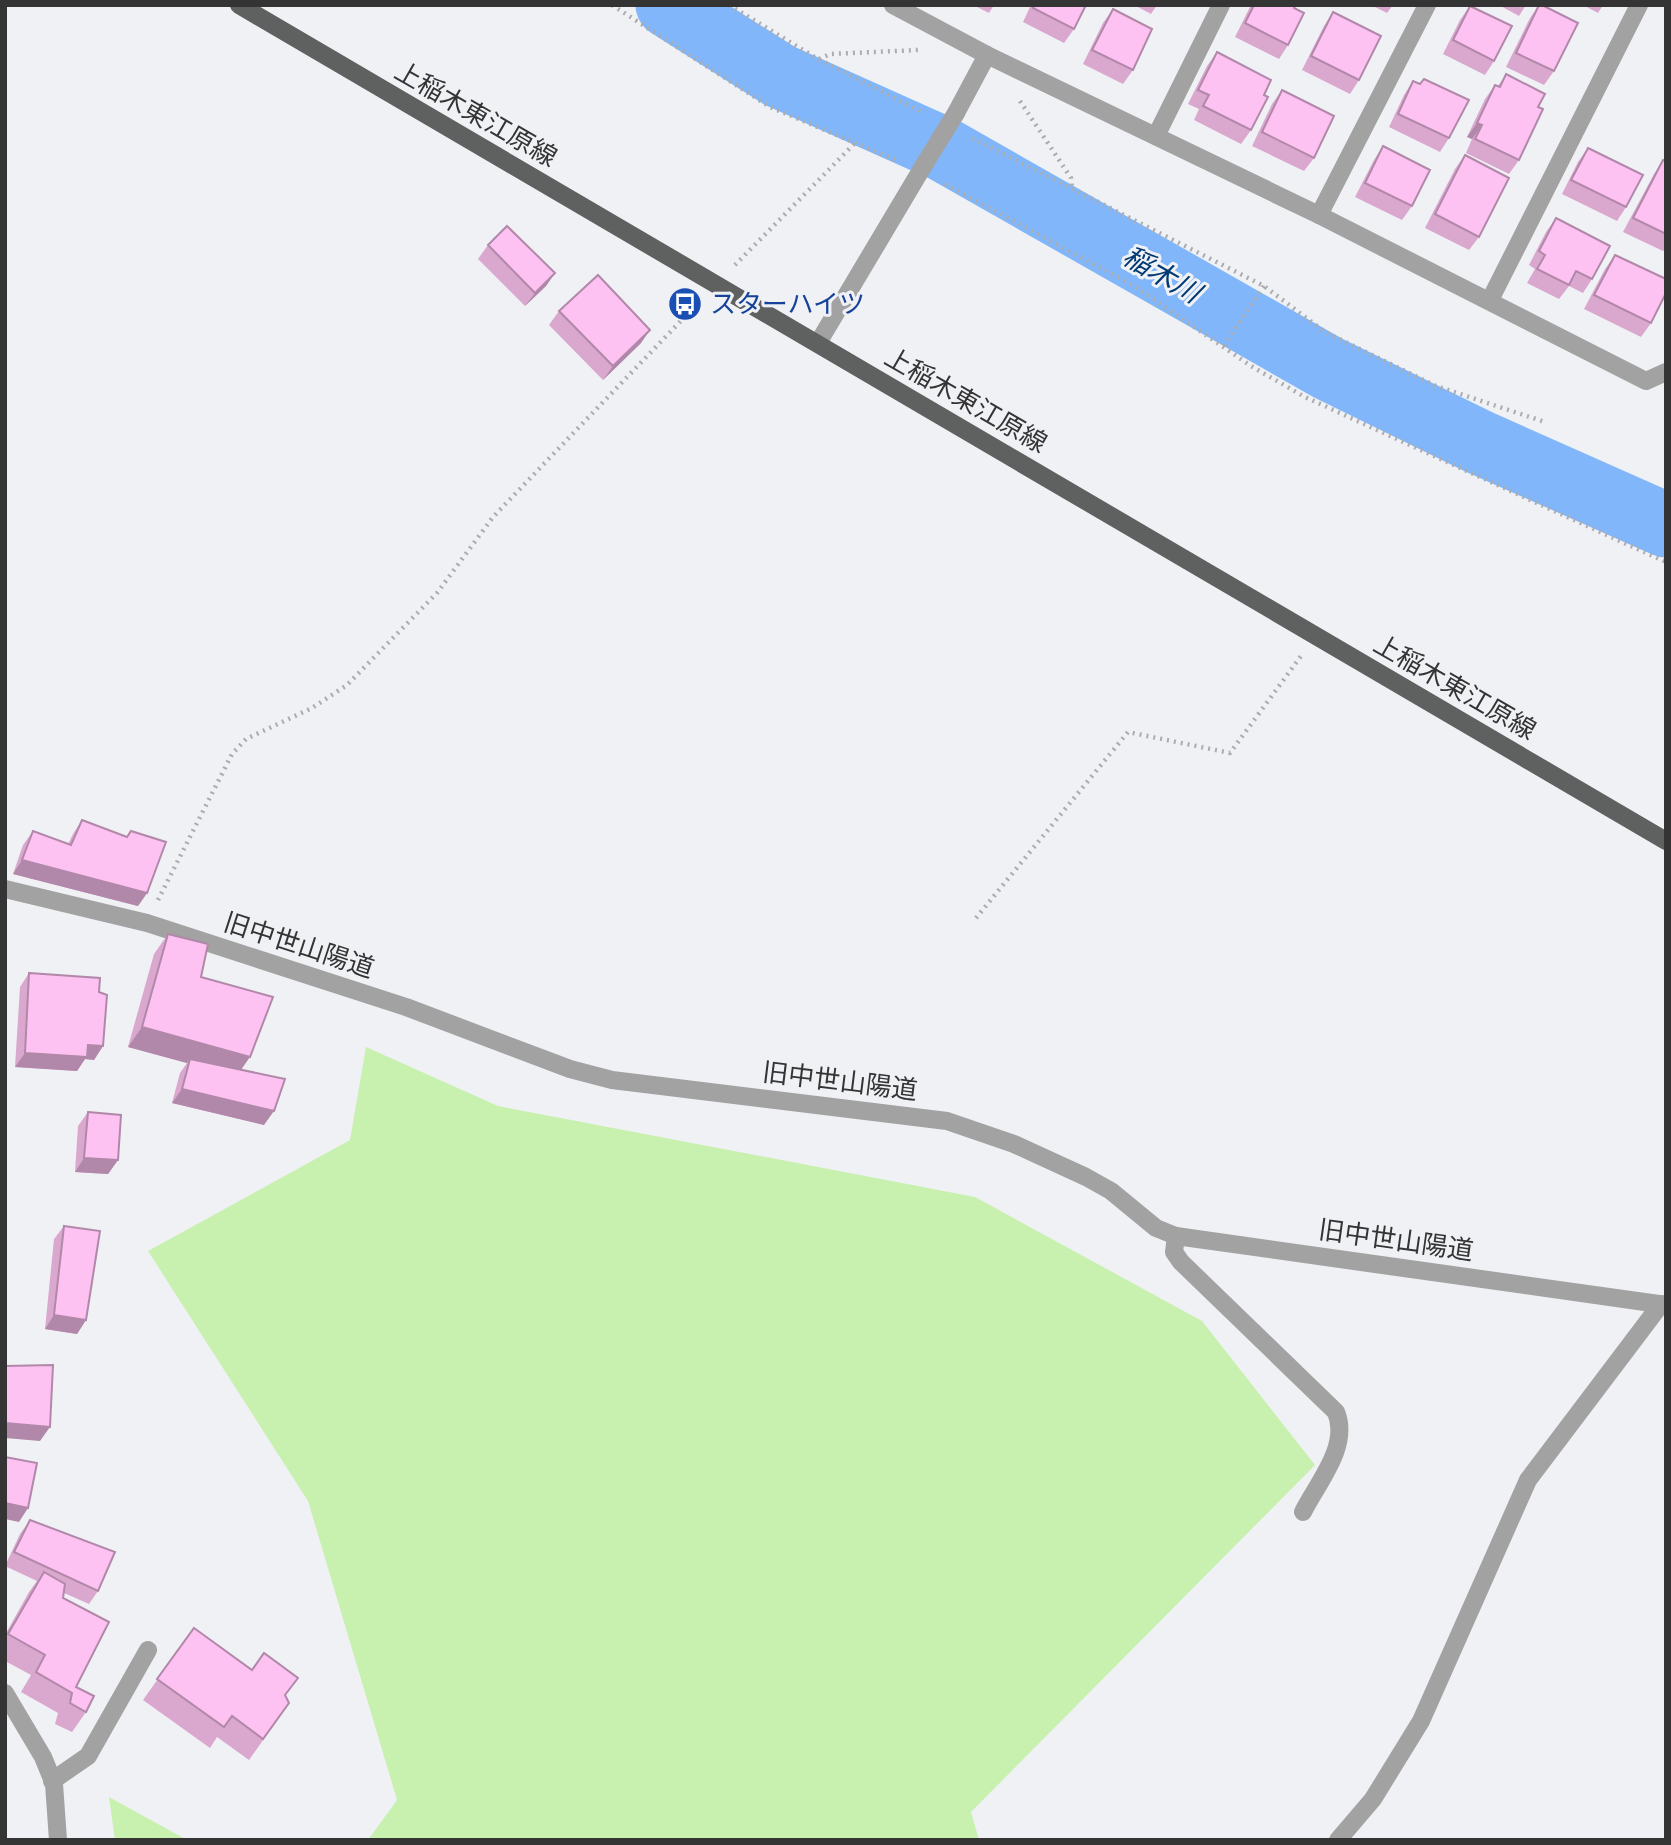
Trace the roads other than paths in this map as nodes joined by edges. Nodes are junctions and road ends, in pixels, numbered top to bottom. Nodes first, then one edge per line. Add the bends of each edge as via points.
1 (239, 5) edge
2 (893, 5) edge
3 (1221, 5) edge
4 (1427, 5) edge
5 (1639, 5) edge
6 (987, 55) junction
7 (1156, 136) junction
8 (1319, 215) junction
9 (1490, 300) junction
10 (818, 343) junction
11 (1666, 372) edge
12 (1666, 841) edge
13 (5, 889) edge
14 (1175, 1236) junction
15 (1663, 1304) edge
16 (1303, 1512) dead end
17 (148, 1650) dead end
18 (5, 1693) edge
19 (52, 1781) junction
20 (58, 1840) edge
21 (1338, 1840) edge

1 - 10 main road, 上稲木東江原線
2 - 6 street
3 - 7 street
4 - 8 street
5 - 9 street
6 - 7 street
6 - 10 street, bridge
7 - 8 street
8 - 9 street
9 - 11 street via 1646,381
10 - 12 main road, 上稲木東江原線
13 - 14 street, 旧中世山陽道 via 147,923 612,1080 947,1121 1014,1144 1087,1177 1156,1228
14 - 15 street, 旧中世山陽道
14 - 16 street via 1174,1252 1181,1262 1336,1412 1341,1440
15 - 21 street via 1528,1480 1421,1721 1373,1798
17 - 19 street via 88,1756
18 - 19 street via 43,1756
19 - 20 street

